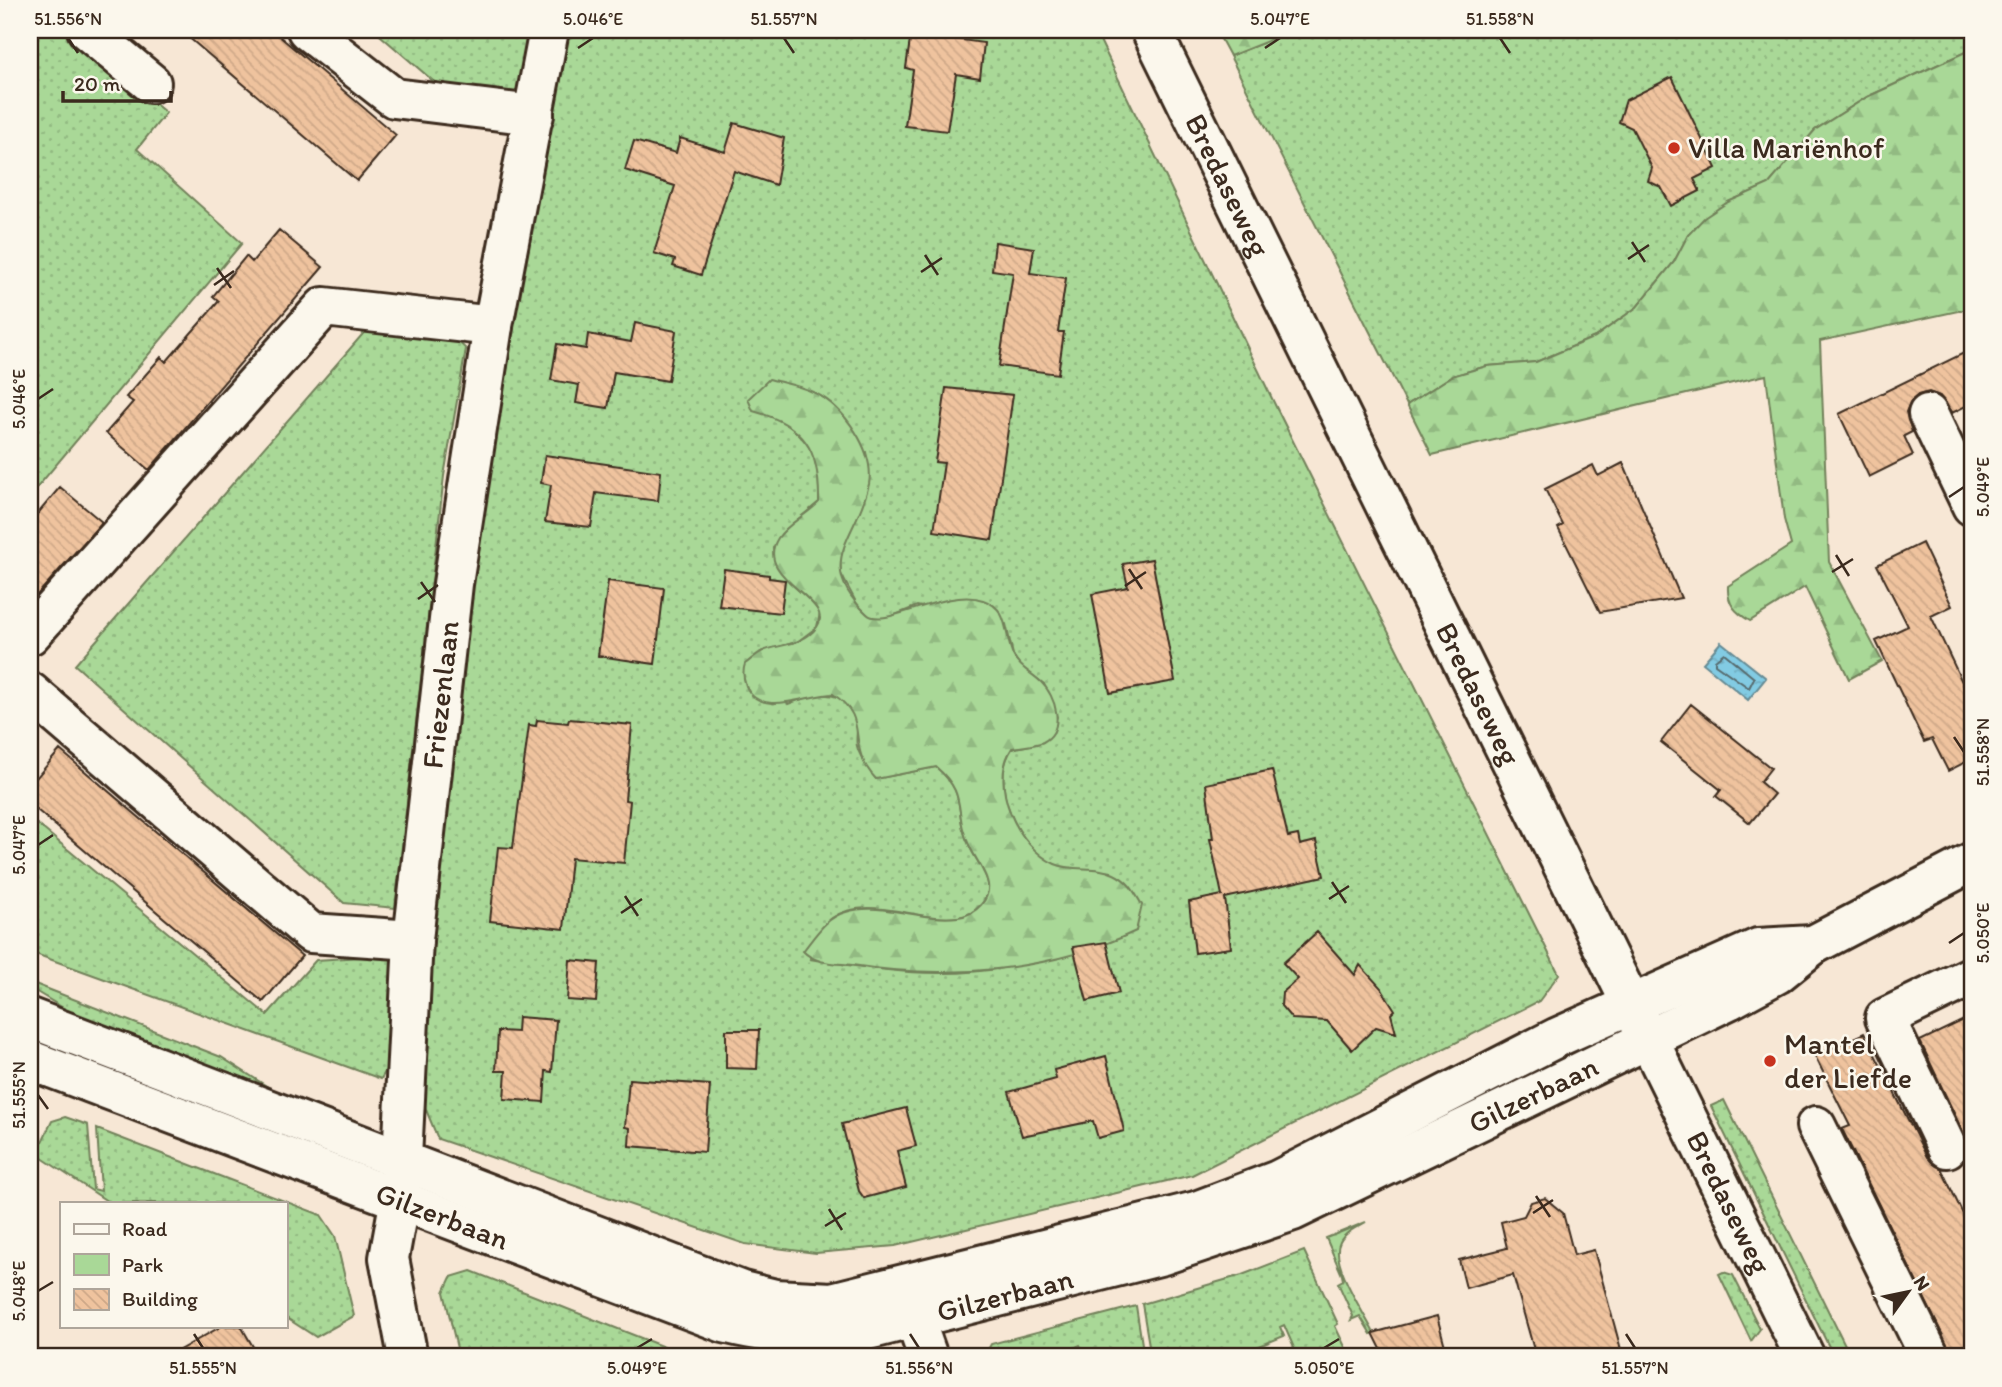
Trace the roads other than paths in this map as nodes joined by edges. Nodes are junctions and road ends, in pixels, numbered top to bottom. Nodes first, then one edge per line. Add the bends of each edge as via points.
1 (87, 30) edge
2 (307, 30) edge
3 (549, 30) edge
4 (1151, 30) edge
5 (151, 83) dead end
6 (534, 115) junction
7 (492, 326) junction
8 (1928, 414) dead end
9 (1972, 506) edge
10 (30, 635) edge
11 (30, 692) edge
12 (1972, 862) edge
13 (413, 940) junction
14 (1812, 945) junction
15 (1972, 976) edge
16 (1630, 1005) junction
17 (45, 1024) edge
18 (1647, 1040) junction
19 (34, 1074) edge
20 (1815, 1126) dead end
21 (1947, 1148) dead end
22 (401, 1180) junction
23 (908, 1303) junction
24 (408, 1357) edge
25 (928, 1357) edge
26 (1805, 1357) edge
27 (1930, 1357) edge

1 - 5 street
2 - 6 street via 394,98
3 - 6 street, Friezenlaan
4 - 16 street, Bredaseweg
6 - 7 street, Friezenlaan
7 - 10 street via 324,307
7 - 13 street, Friezenlaan via 453,584
8 - 9 street
11 - 13 street via 311,933
12 - 14 street
13 - 22 street, Friezenlaan
14 - 16 street, Gilzerbaan via 1758,947
14 - 18 street, Gilzerbaan via 1777,974
15 - 21 street via 1885,1018
16 - 18 street, Bredaseweg
16 - 23 street, Gilzerbaan via 1278,1180 1196,1211
17 - 19 street
17 - 22 street, Gilzerbaan
18 - 23 street, Gilzerbaan via 1293,1211 1175,1252
18 - 26 street, Bredaseweg
19 - 22 street, Gilzerbaan
20 - 27 street
22 - 23 street, Gilzerbaan via 723,1323 766,1334 856,1333
22 - 24 street, Friezenlaan via 389,1258
23 - 25 street

